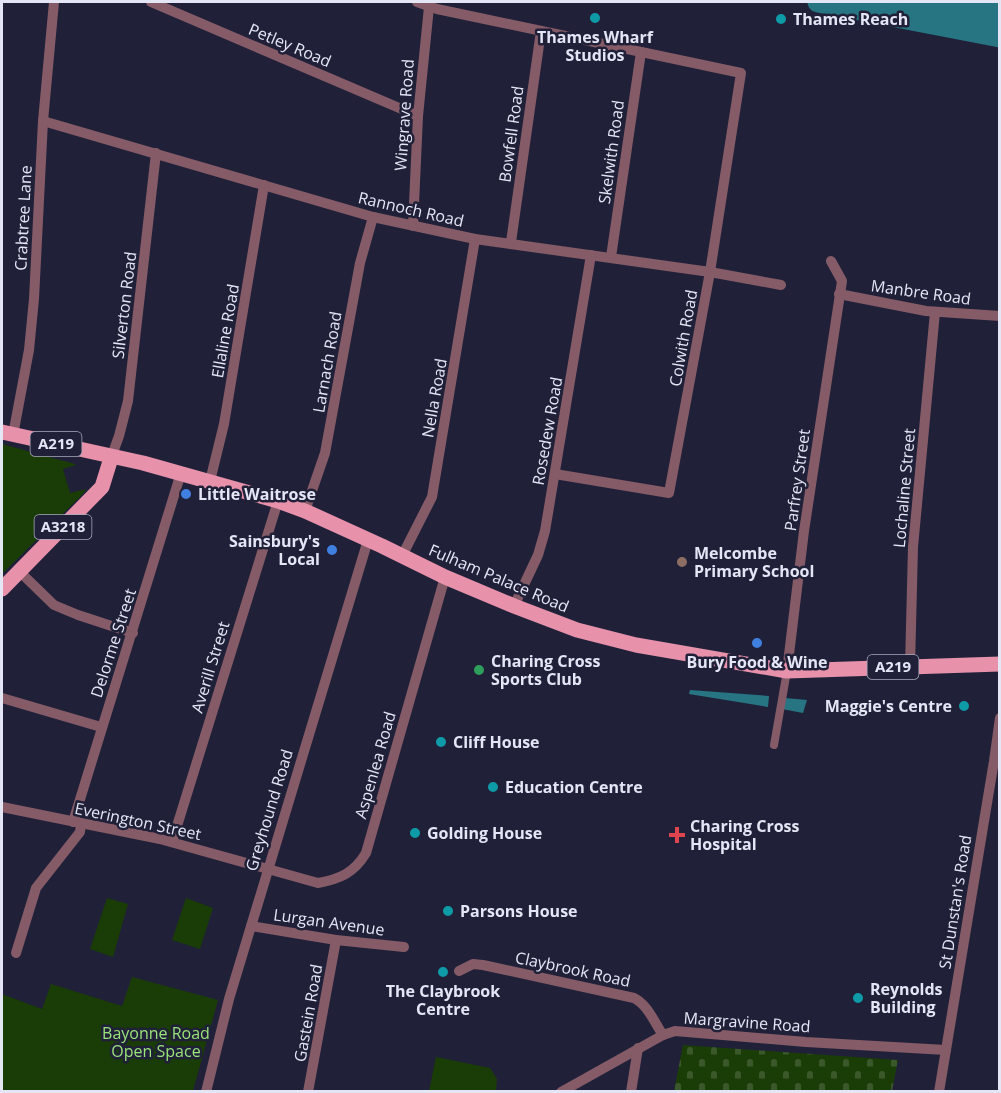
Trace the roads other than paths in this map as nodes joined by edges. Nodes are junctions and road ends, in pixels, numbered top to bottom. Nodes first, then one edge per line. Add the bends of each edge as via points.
1 (54, 2) edge
2 (151, 2) edge
3 (417, 2) edge
4 (429, 7) junction
5 (541, 31) junction
6 (640, 52) junction
7 (418, 116) junction
8 (43, 121) junction
9 (156, 153) junction
10 (264, 185) junction
11 (373, 217) junction
12 (413, 226) junction
13 (476, 239) junction
14 (511, 242) junction
15 (591, 255) junction
16 (610, 257) junction
17 (831, 261) dead end
18 (710, 272) junction
19 (781, 285) dead end
20 (839, 294) junction
21 (935, 312) junction
22 (999, 316) edge
23 (7, 434) edge
24 (111, 458) junction
25 (181, 473) junction
26 (555, 474) junction
27 (210, 481) junction
28 (278, 501) junction
29 (305, 511) junction
30 (368, 540) junction
31 (402, 556) junction
32 (20, 572) junction
33 (445, 577) junction
34 (2, 589) edge
35 (514, 606) junction
36 (133, 633) junction
37 (999, 664) edge
38 (910, 666) junction
39 (787, 671) junction
40 (2, 698) edge
41 (999, 718) edge
42 (101, 727) junction
43 (774, 745) dead end
44 (2, 807) edge
45 (77, 823) junction
46 (172, 842) junction
47 (267, 868) junction
48 (251, 927) junction
49 (336, 940) junction
50 (404, 947) dead end
51 (16, 953) dead end
52 (459, 971) dead end
53 (663, 1035) junction
54 (638, 1048) junction
55 (946, 1050) junction
56 (206, 1092) edge
57 (308, 1092) edge
58 (561, 1092) edge
59 (631, 1092) edge
60 (939, 1092) edge

1 - 8 street, Crabtree Lane
2 - 7 street, Petley Road
3 - 4 street
4 - 5 street
4 - 7 street, Wingrave Road
5 - 6 street
5 - 14 street, Bowfell Road
6 - 16 street, Skelwith Road
6 - 18 street, Colwith Road via 741,73
7 - 12 street, Wingrave Road
8 - 9 street, Rannoch Road
8 - 23 street, Crabtree Lane via 29,350
9 - 10 street, Rannoch Road
9 - 24 street, Silverton Road via 128,401
10 - 11 street, Rannoch Road
10 - 27 street, Ellaline Road via 224,424
11 - 12 street, Rannoch Road
11 - 29 street, Larnach Road via 360,263 325,453
12 - 13 street, Rannoch Road
13 - 14 street, Rannoch Road
13 - 31 street, Nella Road via 432,497
14 - 15 street, Rannoch Road
15 - 16 street, Rannoch Road
15 - 26 street, Rosedew Road
16 - 18 street, Rannoch Road
17 - 20 street, Parfrey Street via 842,281
18 - 19 street, Rannoch Road
18 - 26 street, Colwith Road via 669,493
20 - 21 street, Manbre Road
20 - 39 street, Parfrey Street
21 - 22 street, Manbre Road
21 - 38 street, Lochaline Street via 913,547
23 - 24 main road, Fulham Palace Road / A219
24 - 25 main road, Fulham Palace Road / A219
24 - 32 main road, A3218 via 102,487
25 - 27 main road, Fulham Palace Road / A219
25 - 36 street, Delorme Street
26 - 35 street, Rosedew Road via 538,555
27 - 28 main road, Fulham Palace Road / A219
28 - 29 main road, Fulham Palace Road / A219
28 - 46 street, Averill Street
29 - 30 main road, Fulham Palace Road / A219
30 - 31 main road, Fulham Palace Road / A219
30 - 47 street, Greyhound Road
31 - 33 main road, Fulham Palace Road / A219
32 - 34 main road, A3218
32 - 36 street via 54,605
33 - 35 main road, Fulham Palace Road / A219
33 - 47 street, Aspenlea Road via 366,853 346,875 318,883
35 - 39 main road, Fulham Palace Road / A219 via 577,630 636,645
36 - 42 street, Delorme Street
37 - 38 main road, Fulham Palace Road / A219
38 - 39 main road, Fulham Palace Road / A219
39 - 43 street
40 - 42 street
41 - 55 street, St Dunstan's Road
42 - 45 street, Delorme Street
44 - 45 street, Everington Street
45 - 46 street, Everington Street
45 - 51 street, Delorme Street via 80,831 36,888
46 - 47 street, Everington Street
47 - 48 street, Greyhound Road
48 - 49 street, Lurgan Avenue
48 - 56 street, Greyhound Road via 228,999
49 - 50 street, Lurgan Avenue
49 - 57 street, Gastein Road
52 - 53 street, Claybrook Road via 473,964 483,965 634,998 646,1007
53 - 54 street, Margravine Road
53 - 55 street, Margravine Road via 686,1030
54 - 58 street, Margravine Road
54 - 59 street
55 - 60 street, St Dunstan's Road

